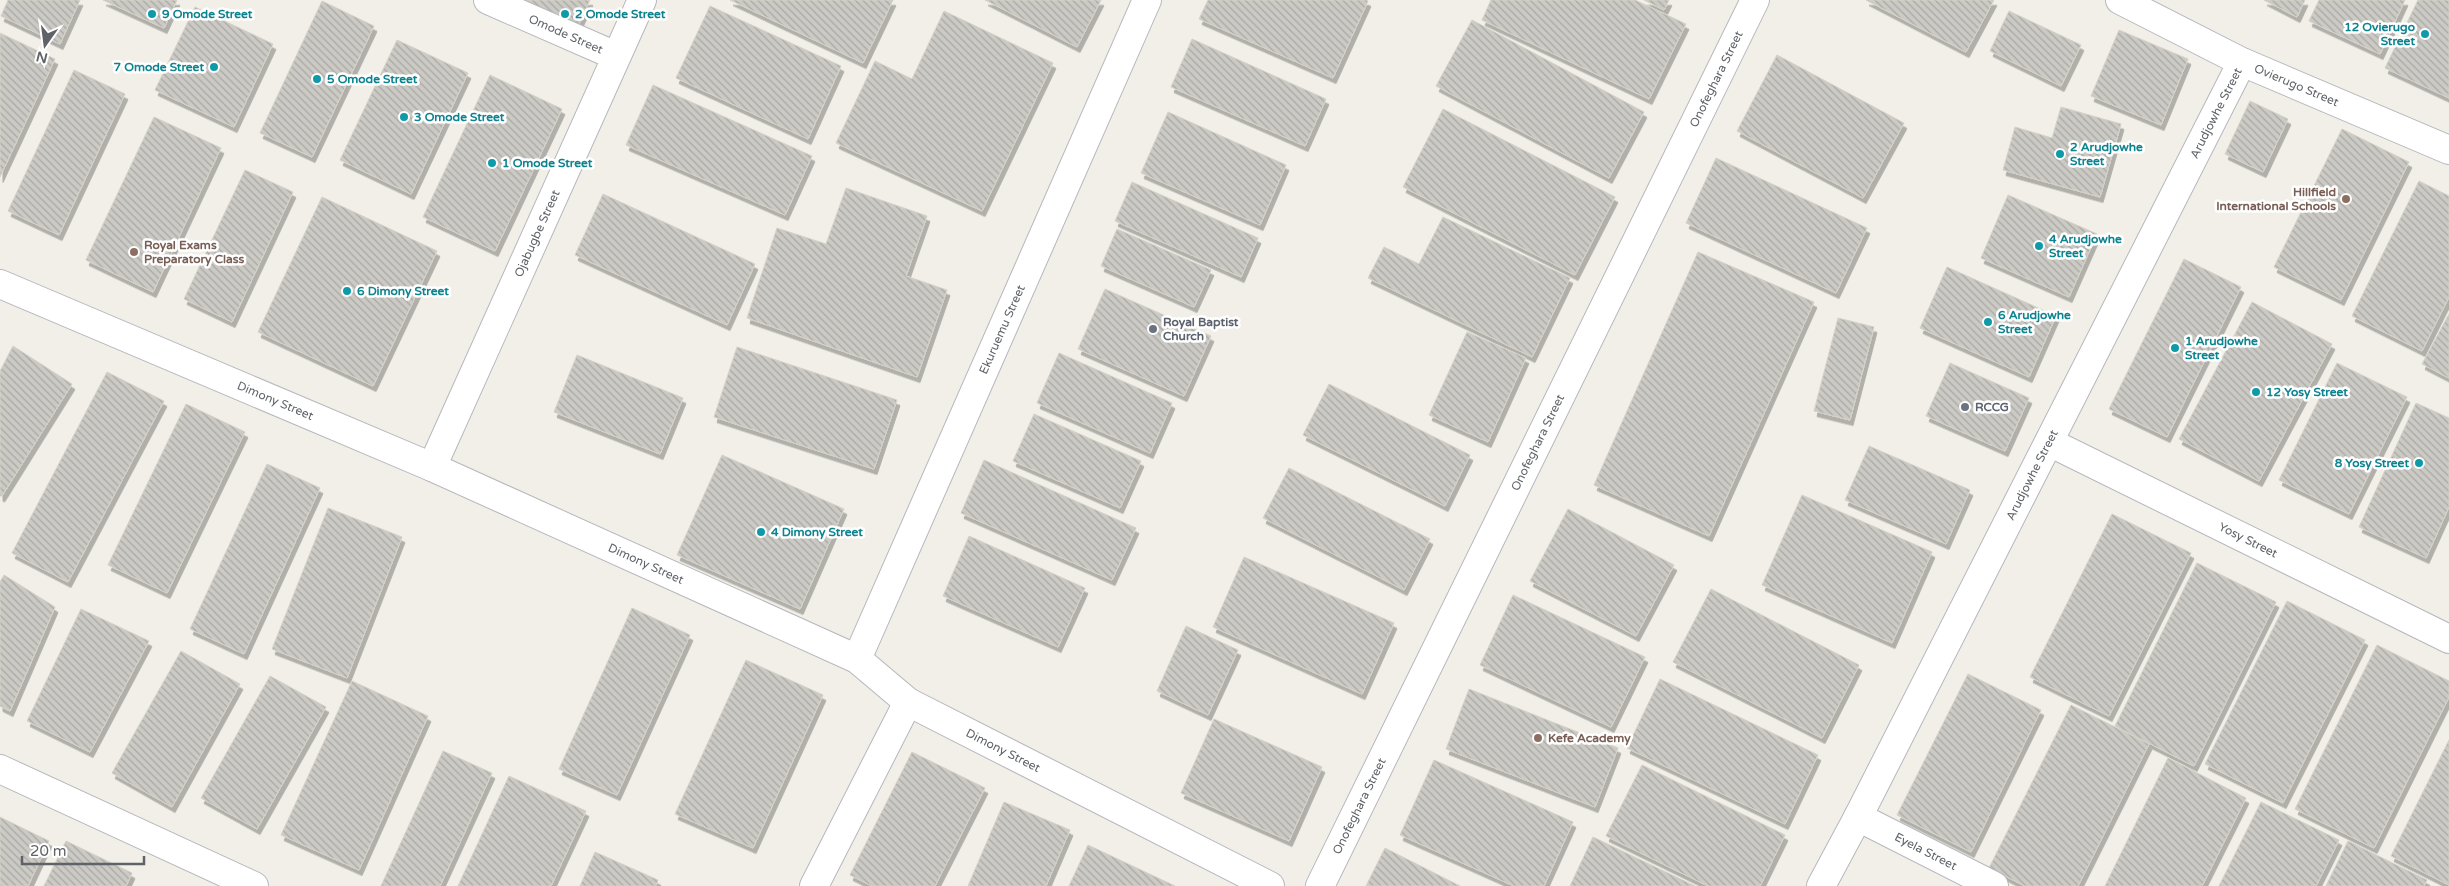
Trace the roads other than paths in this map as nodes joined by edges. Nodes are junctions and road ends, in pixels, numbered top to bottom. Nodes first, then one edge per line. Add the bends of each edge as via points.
1 (488, 0) edge
2 (642, 0) edge
3 (1147, 0) edge
4 (1755, 0) edge
5 (2120, 0) edge
6 (616, 56) junction
7 (2242, 62) junction
8 (2449, 150) edge
9 (0, 284) edge
10 (2049, 442) junction
11 (432, 467) junction
12 (2449, 639) edge
13 (857, 659) junction
14 (908, 702) junction
15 (0, 769) edge
16 (1858, 817) junction
17 (254, 886) edge
18 (814, 886) edge
19 (1270, 886) edge
20 (1320, 886) edge
21 (1821, 886) edge
22 (1994, 886) edge

1 - 6 street, Omode Street
2 - 6 street, Ojabugbe Street
3 - 13 street, Ekuruemu Street
4 - 20 street, Onofeghara Street
5 - 7 street, Ovierugo Street
6 - 11 street, Ojabugbe Street
7 - 8 street, Ovierugo Street
7 - 10 street, Arudjowhe Street
9 - 11 street, Dimony Street
10 - 12 street, Yosy Street
10 - 16 street, Arudjowhe Street
11 - 13 street, Dimony Street
13 - 14 street, Dimony Street
14 - 18 street
14 - 19 street, Dimony Street
15 - 17 street
16 - 21 street, Arudjowhe Street
16 - 22 street, Eyela Street

